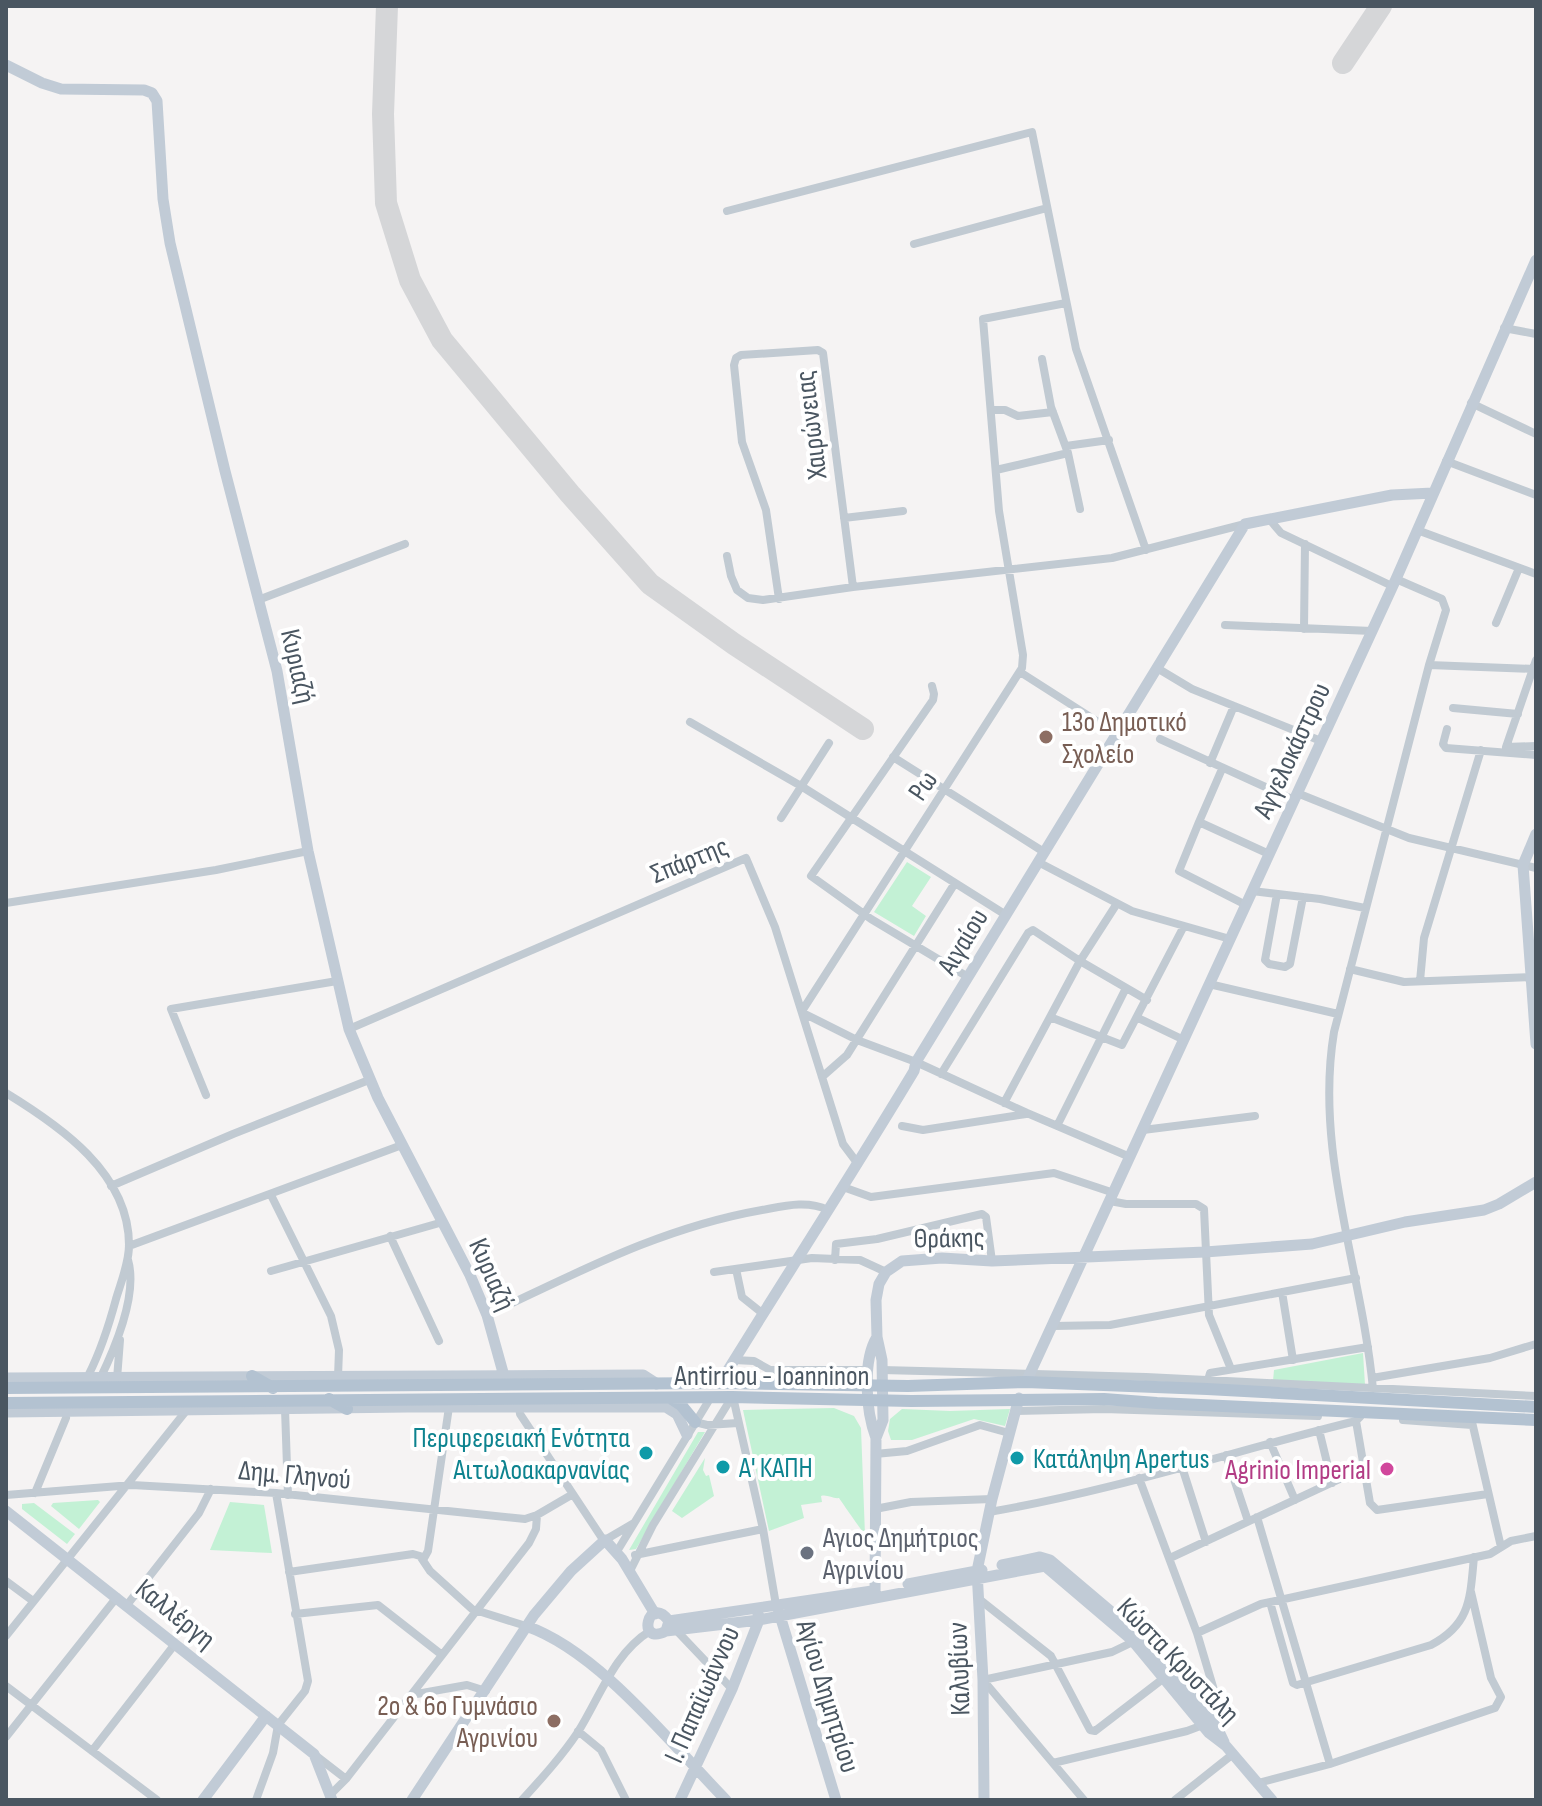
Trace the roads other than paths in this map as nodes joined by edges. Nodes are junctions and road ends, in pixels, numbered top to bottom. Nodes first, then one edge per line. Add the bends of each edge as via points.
1 (6, 65) edge
2 (1047, 208) junction
3 (727, 211) dead end
4 (914, 244) dead end
5 (1536, 260) edge
6 (1066, 303) junction
7 (1504, 328) junction
8 (1536, 334) edge
9 (1042, 359) dead end
10 (1471, 403) junction
11 (991, 410) junction
12 (1053, 412) junction
13 (1536, 434) edge
14 (1109, 440) junction
15 (1067, 450) junction
16 (1446, 461) junction
17 (996, 470) junction
18 (1433, 493) junction
19 (1536, 495) edge
20 (1080, 509) dead end
21 (903, 511) dead end
22 (844, 518) junction
23 (1270, 520) junction
24 (1245, 524) junction
25 (1417, 530) junction
26 (405, 544) dead end
27 (1305, 544) junction
28 (1146, 550) junction
29 (727, 556) dead end
30 (1519, 568) junction
31 (1007, 569) junction
32 (1536, 574) edge
33 (1394, 582) junction
34 (853, 587) junction
35 (779, 599) junction
36 (258, 600) junction
37 (1496, 623) dead end
38 (1225, 625) dead end
39 (1304, 629) junction
40 (1372, 631) junction
41 (1429, 665) junction
42 (1535, 666) edge
43 (1157, 668) junction
44 (1020, 672) junction
45 (932, 686) dead end
46 (1234, 706) junction
47 (1453, 708) dead end
48 (1518, 714) junction
49 (690, 722) dead end
50 (1447, 729) dead end
51 (1117, 734) junction
52 (1160, 739) dead end
53 (1321, 741) junction
54 (829, 743) dead end
55 (1536, 746) edge
56 (1481, 750) junction
57 (1536, 755) edge
58 (893, 757) junction
59 (1210, 763) junction
60 (1222, 769) junction
61 (801, 786) junction
62 (945, 790) junction
63 (1296, 797) junction
64 (851, 817) junction
65 (781, 818) dead end
66 (1199, 822) junction
67 (1386, 829) junction
68 (1536, 834) edge
69 (1451, 848) junction
70 (905, 850) junction
71 (308, 851) junction
72 (1269, 854) junction
73 (1041, 857) junction
74 (1523, 865) junction
75 (1536, 868) edge
76 (955, 883) junction
77 (1252, 891) junction
78 (1277, 894) junction
79 (1303, 897) junction
80 (6, 903) edge
81 (1116, 905) junction
82 (1246, 905) junction
83 (1365, 908) junction
84 (863, 914) junction
85 (1006, 915) junction
86 (1184, 926) junction
87 (1230, 939) junction
88 (915, 946) junction
89 (1080, 961) junction
90 (1350, 969) junction
91 (968, 977) junction
92 (1533, 977) edge
93 (337, 981) junction
94 (1420, 981) junction
95 (1209, 984) junction
96 (1126, 988) junction
97 (1147, 1000) junction
98 (803, 1012) junction
99 (1338, 1014) junction
100 (1050, 1017) junction
101 (1138, 1018) junction
102 (349, 1029) junction
103 (1101, 1038) junction
104 (857, 1040) junction
105 (1184, 1040) junction
106 (1536, 1044) edge
107 (916, 1062) junction
108 (941, 1074) junction
109 (822, 1077) junction
110 (369, 1080) junction
111 (6, 1093) edge
112 (206, 1095) dead end
113 (1004, 1103) junction
114 (1027, 1113) junction
115 (1255, 1116) dead end
116 (902, 1126) dead end
117 (1057, 1126) junction
118 (1143, 1130) junction
119 (402, 1145) junction
120 (1130, 1157) junction
121 (858, 1164) junction
122 (1536, 1182) edge
123 (111, 1186) junction
124 (843, 1187) junction
125 (271, 1195) junction
126 (1112, 1197) junction
127 (828, 1210) junction
128 (443, 1222) junction
129 (390, 1236) junction
130 (1347, 1237) junction
131 (129, 1246) junction
132 (1205, 1252) junction
133 (1083, 1257) junction
134 (127, 1260) junction
135 (835, 1260) junction
136 (304, 1261) junction
137 (795, 1261) junction
138 (992, 1261) junction
139 (736, 1269) junction
140 (271, 1271) dead end
141 (714, 1272) dead end
142 (886, 1272) junction
143 (1356, 1278) junction
144 (1282, 1292) junction
145 (1208, 1307) junction
146 (762, 1313) junction
147 (487, 1315) junction
148 (121, 1326) junction
149 (1053, 1326) junction
150 (877, 1337) junction
151 (439, 1341) dead end
152 (1536, 1344) edge
153 (1368, 1347) junction
154 (734, 1360) junction
155 (1293, 1360) junction
156 (1231, 1369) junction
157 (868, 1370) junction
158 (882, 1370) junction
159 (252, 1376) junction
160 (455, 1376) junction
161 (504, 1376) junction
162 (95, 1377) junction
163 (190, 1377) junction
164 (338, 1377) junction
165 (6, 1378) edge
166 (1028, 1378) junction
167 (1372, 1378) junction
168 (117, 1379) junction
169 (720, 1383) junction
170 (657, 1384) junction
171 (1207, 1385) junction
172 (6, 1388) edge
173 (273, 1388) junction
174 (173, 1389) junction
175 (1373, 1389) junction
176 (433, 1392) junction
177 (875, 1393) junction
178 (1536, 1396) edge
179 (711, 1397) junction
180 (732, 1397) junction
181 (664, 1398) junction
182 (329, 1399) junction
183 (6, 1403) edge
184 (1017, 1404) junction
185 (1104, 1404) junction
186 (407, 1407) junction
187 (449, 1407) junction
188 (519, 1407) junction
189 (1536, 1407) edge
190 (285, 1409) junction
191 (347, 1409) junction
192 (186, 1411) junction
193 (6, 1412) edge
194 (1378, 1415) junction
195 (1292, 1416) junction
196 (66, 1418) dead end
197 (1358, 1419) junction
198 (1536, 1420) edge
199 (1472, 1421) junction
200 (695, 1422) junction
201 (738, 1423) junction
202 (713, 1425) junction
203 (1319, 1430) junction
204 (1009, 1433) junction
205 (687, 1435) junction
206 (1294, 1435) junction
207 (1270, 1442) junction
208 (875, 1454) junction
209 (1226, 1455) junction
210 (1182, 1467) junction
211 (1363, 1468) junction
212 (1139, 1478) junction
213 (1332, 1483) junction
214 (125, 1485) junction
215 (211, 1489) junction
216 (35, 1493) junction
217 (276, 1493) junction
218 (573, 1494) junction
219 (1488, 1494) junction
220 (6, 1495) edge
221 (288, 1495) junction
222 (992, 1499) junction
223 (1295, 1500) junction
224 (435, 1508) junction
225 (875, 1509) junction
226 (6, 1511) edge
227 (989, 1512) junction
228 (537, 1515) junction
229 (1252, 1519) junction
230 (634, 1523) junction
231 (763, 1529) junction
232 (1536, 1536) edge
233 (605, 1540) junction
234 (1206, 1542) junction
235 (1501, 1547) junction
236 (636, 1555) junction
237 (619, 1556) junction
238 (1474, 1557) junction
239 (1170, 1558) junction
240 (67, 1559) junction
241 (423, 1560) junction
242 (630, 1571) junction
243 (289, 1572) junction
244 (977, 1574) junction
245 (6, 1581) edge
246 (1471, 1592) junction
247 (874, 1594) junction
248 (117, 1597) junction
249 (979, 1599) junction
250 (1282, 1600) junction
251 (33, 1601) junction
252 (1270, 1602) junction
253 (127, 1605) junction
254 (756, 1607) junction
255 (778, 1610) junction
256 (477, 1611) junction
257 (295, 1614) junction
258 (655, 1614) junction
259 (759, 1620) junction
260 (526, 1626) junction
261 (671, 1627) junction
262 (650, 1631) junction
263 (1197, 1633) junction
264 (6, 1636) edge
265 (1138, 1640) junction
266 (175, 1644) junction
267 (442, 1655) junction
268 (1058, 1665) junction
269 (609, 1677) junction
270 (1164, 1678) junction
271 (983, 1680) junction
272 (1307, 1682) junction
273 (6, 1686) edge
274 (732, 1689) junction
275 (486, 1691) junction
276 (411, 1695) junction
277 (30, 1705) junction
278 (266, 1716) junction
279 (278, 1725) junction
280 (1203, 1725) junction
281 (1216, 1725) junction
282 (578, 1731) junction
283 (6, 1737) edge
284 (1229, 1750) junction
285 (92, 1751) junction
286 (314, 1754) junction
287 (1053, 1763) junction
288 (1330, 1764) junction
289 (695, 1768) junction
290 (346, 1779) junction
291 (1258, 1783) junction
292 (621, 1790) junction
293 (333, 1798) edge
294 (157, 1800) edge
295 (203, 1800) edge
296 (256, 1800) edge
297 (412, 1800) edge
298 (522, 1800) edge
299 (615, 1800) edge
300 (626, 1800) edge
301 (680, 1800) edge
302 (726, 1800) edge
303 (836, 1800) edge
304 (984, 1800) edge
305 (1084, 1800) edge
306 (1175, 1800) edge
307 (1272, 1800) edge

1 - 36 street, Κυριαζή via 57,89 144,90 156,98 170,243
2 - 3 street via 1032,132
2 - 4 street
2 - 6 street
5 - 7 street, Αγγελοκάστρου
6 - 11 street via 983,319
6 - 14 street via 1076,349
7 - 8 street
7 - 10 street, Αγγελοκάστρου
9 - 12 street
10 - 13 street
10 - 16 street, Αγγελοκάστρου
11 - 12 street via 1018,416
11 - 17 street
12 - 15 street
14 - 15 street
14 - 28 street
15 - 17 street
15 - 20 street
16 - 18 street, Αγγελοκάστρου
16 - 19 street
17 - 31 street
18 - 23 street via 1392,495
18 - 25 street, Αγγελοκάστρου
21 - 22 street
22 - 34 street, Χαιρώνειας
22 - 35 street, Χαιρώνειας via 823,353 738,356 734,365 742,442 766,510
23 - 24 street
23 - 27 street via 1281,533
24 - 28 street
24 - 43 street, Αιγαίου
25 - 30 street
25 - 33 street, Αγγελοκάστρου
26 - 36 street
27 - 33 street
27 - 39 street
28 - 31 street
29 - 35 street via 740,593 753,600
30 - 32 street
30 - 37 street
31 - 34 street
31 - 44 street via 1023,655
33 - 40 street, Αγγελοκάστρου
33 - 41 street via 1446,604
34 - 35 street
36 - 71 street, Κυριαζή via 291,741
38 - 39 street
39 - 40 street
40 - 53 street, Αγγελοκάστρου
41 - 42 street
41 - 67 street
42 - 48 street
43 - 46 street
43 - 51 street, Αιγαίου
44 - 51 street
44 - 62 street, Ρω
45 - 58 street via 933,700
46 - 53 street
46 - 59 street
47 - 48 street
48 - 55 street via 1506,747
49 - 61 street
50 - 56 street via 1445,747
51 - 73 street, Αιγαίου
52 - 59 street
53 - 63 street, Αγγελοκάστρου
54 - 61 street
56 - 57 street
56 - 69 street
58 - 62 street
58 - 64 street
59 - 60 street
60 - 63 street
60 - 66 street
61 - 64 street
61 - 65 street
62 - 70 street, Ρω
62 - 73 street
63 - 67 street
63 - 72 street, Αγγελοκάστρου
64 - 70 street
64 - 84 street via 811,873
66 - 72 street
66 - 82 street via 1179,871
67 - 69 street
67 - 83 street
68 - 74 street
69 - 74 street
69 - 94 street via 1424,938
70 - 76 street
70 - 84 street, Ρω
71 - 80 street
71 - 93 street, Κυριαζή
72 - 77 street, Αγγελοκάστρου
73 - 81 street
73 - 85 street, Αιγαίου
74 - 75 street
74 - 92 street
76 - 85 street
76 - 88 street
77 - 78 street
77 - 82 street, Αγγελοκάστρου
78 - 79 street
78 - 79 street via 1265,960 1285,967 1290,964
79 - 83 street
81 - 86 street
81 - 89 street
82 - 87 street, Αγγελοκάστρου
83 - 90 street
84 - 88 street
84 - 98 street, Ρω
85 - 91 street, Αιγαίου
86 - 87 street
86 - 97 street
87 - 95 street, Αγγελοκάστρου
88 - 91 street
88 - 104 street
89 - 96 street
89 - 100 street
89 - 108 street via 1029,931
90 - 94 street via 1394,981
90 - 99 street
91 - 107 street, Αιγαίου
92 - 94 street
92 - 106 street
93 - 102 street, Κυριαζή
93 - 112 street via 171,1009
95 - 99 street
95 - 105 street, Αγγελοκάστρου
96 - 97 street
96 - 103 street
97 - 101 street
98 - 102 street, Σπάρτης via 775,927 743,857
98 - 104 street
98 - 109 street, Σπάρτης
99 - 130 street via 1330,1085 1337,1193
100 - 103 street
100 - 113 street
101 - 103 street via 1122,1045
101 - 105 street
102 - 110 street, Κυριαζή
103 - 117 street
104 - 107 street
104 - 109 street via 843,1061
105 - 118 street, Αγγελοκάστρου
107 - 108 street
107 - 121 street, Αιγαίου
108 - 113 street
109 - 121 street, Σπάρτης via 843,1144
110 - 119 street, Κυριαζή
110 - 123 street
111 - 123 street via 74,1141
113 - 114 street
114 - 116 street via 923,1130
114 - 117 street
115 - 118 street
117 - 120 street
118 - 120 street, Αγγελοκάστρου
119 - 125 street
119 - 128 street, Κυριαζή
120 - 126 street, Αγγελοκάστρου
121 - 124 street, Αιγαίου
122 - 130 street, Θράκης via 1491,1208
123 - 131 street
124 - 126 street via 871,1197 1054,1173
124 - 127 street, Αιγαίου
125 - 131 street
125 - 136 street
126 - 132 street via 1126,1204 1201,1206 1206,1213
126 - 133 street, Αγγελοκάστρου
127 - 137 street, Αιγαίου
127 - 147 street via 792,1205 679,1230
128 - 129 street
128 - 147 street, Κυριαζή
129 - 136 street
129 - 151 street
130 - 132 street, Θράκης
130 - 143 street
131 - 134 street
132 - 133 street, Θράκης
132 - 145 street
133 - 138 street, Θράκης
133 - 149 street, Αγγελοκάστρου
134 - 148 street via 131,1281
134 - 162 street
135 - 137 street
135 - 138 street via 836,1244 982,1214
135 - 142 street via 860,1260
136 - 140 street
136 - 164 street via 334,1326
137 - 139 street
137 - 146 street, Αιγαίου
138 - 142 street, Θράκης via 916,1258
139 - 141 street
139 - 146 street via 742,1297
142 - 150 street, Θράκης via 876,1300
143 - 144 street
143 - 153 street
144 - 145 street
144 - 155 street
145 - 149 street via 1110,1325
145 - 156 street
146 - 154 street, Αιγαίου
147 - 161 street, Κυριαζή
148 - 162 street
148 - 168 street
149 - 166 street, Αγγελοκάστρου
150 - 157 street
150 - 158 street
152 - 167 street via 1477,1361
153 - 155 street
153 - 167 street
154 - 157 street via 754,1361 770,1370
154 - 169 street, Αιγαίου
155 - 156 street
156 - 171 street via 1210,1373
157 - 177 street
158 - 166 street
158 - 177 street
159 - 163 street
159 - 164 street
159 - 173 main road
160 - 161 street
160 - 164 street
160 - 176 main road
161 - 170 street via 643,1375
162 - 165 street
162 - 168 street
163 - 168 street
163 - 174 main road
166 - 171 main road, Antirriou - Ioanninon
166 - 177 main road, Antirriou - Ioanninon
167 - 175 street
169 - 170 main road, Antirriou - Ioanninon
169 - 177 main road, Antirriou - Ioanninon
170 - 176 main road, Antirriou - Ioanninon
171 - 175 street
171 - 189 main road, Antirriou - Ioanninon
172 - 174 main road, Antirriou - Ioanninon
173 - 174 main road, Antirriou - Ioanninon
173 - 176 main road, Antirriou - Ioanninon
175 - 178 street
176 - 181 main road, Antirriou - Ioanninon
176 - 182 main road, Antirriou - Ioanninon
176 - 186 main road
177 - 180 main road, Antirriou - Ioanninon
177 - 184 main road, Antirriou - Ioanninon
177 - 208 street via 882,1425
179 - 180 main road, Antirriou - Ioanninon
179 - 181 main road, Antirriou - Ioanninon
179 - 200 street
180 - 201 street
180 - 202 street
181 - 200 main road via 681,1405
182 - 183 main road, Antirriou - Ioanninon
182 - 191 main road
184 - 185 main road, Antirriou - Ioanninon
184 - 204 street, Καλυβίων
185 - 194 main road, Antirriou - Ioanninon
185 - 195 street
186 - 187 street
186 - 191 street
187 - 188 street
187 - 224 street
188 - 205 street via 666,1407 677,1414
188 - 218 street
190 - 191 street
190 - 192 street
190 - 221 street
192 - 193 street
192 - 214 street
194 - 197 street
194 - 199 main road, Antirriou - Ioanninon
195 - 197 street
195 - 206 street
196 - 216 street
197 - 203 street
197 - 211 street
198 - 199 main road, Antirriou - Ioanninon
199 - 219 street
200 - 202 street
200 - 205 street
201 - 202 street
201 - 231 street
202 - 236 street
203 - 206 street
203 - 213 street
204 - 208 street via 980,1425 907,1451
204 - 222 street, Καλυβίων
205 - 230 street
206 - 207 street
207 - 209 street
207 - 223 street
208 - 225 street
209 - 210 street
209 - 229 street
210 - 212 street
210 - 234 street
211 - 213 street
211 - 219 street via 1370,1503 1377,1510
212 - 227 street
212 - 239 street
213 - 223 street
214 - 215 street, Δημ. Γληνού
214 - 216 street, Δημ. Γληνού
214 - 240 street
215 - 217 street, Δημ. Γληνού
215 - 253 street via 199,1513
216 - 220 street, Δημ. Γληνού
217 - 221 street, Δημ. Γληνού
217 - 243 street
218 - 228 street, Δημ. Γληνού
218 - 233 street
219 - 235 street
221 - 224 street, Δημ. Γληνού
222 - 225 street
222 - 227 street, Καλυβίων
223 - 229 street
224 - 228 street, Δημ. Γληνού via 525,1519
224 - 241 street
225 - 247 street
226 - 240 street, Καλλέργη
227 - 244 street, Καλυβίων
228 - 256 street via 529,1543
229 - 234 street
229 - 250 street
230 - 233 street
230 - 237 street
231 - 236 street
231 - 255 street
232 - 235 street
233 - 237 street
233 - 260 street via 571,1571
234 - 239 street
235 - 238 street
236 - 237 street
236 - 242 street
237 - 242 street
238 - 246 street
238 - 250 street
239 - 263 street
240 - 248 street, Καλλέργη
240 - 251 street
241 - 243 street via 411,1554
241 - 256 street via 436,1578
242 - 258 street
243 - 257 street
244 - 247 street
244 - 249 street, Καλυβίων
244 - 265 street, Κώστα Κρυστάλη via 1045,1566
245 - 251 street
246 - 272 street via 1459,1625 1441,1640
246 - 288 street via 1491,1678 1501,1697 1495,1708
247 - 255 street
248 - 253 street, Καλλέργη
248 - 277 street
249 - 268 street
249 - 271 street, Καλυβίων
250 - 252 street
250 - 272 street
251 - 264 street
252 - 263 street
252 - 272 street via 1293,1683
253 - 266 street, Καλλέργη
254 - 255 street
254 - 259 street, Ι. Παπαϊωάννου
254 - 261 street
255 - 259 street
255 - 303 street, Αγίου Δημητρίου
256 - 260 street
256 - 267 street
257 - 267 street via 378,1605
257 - 279 street via 308,1685
258 - 261 street via 662,1613
258 - 262 street via 648,1621
259 - 261 street
259 - 274 street, Ι. Παπαϊωάννου
260 - 269 street
260 - 275 street
261 - 262 street via 660,1634
261 - 274 street
262 - 269 street via 634,1641
263 - 281 street via 1219,1707
265 - 268 street via 1118,1651
265 - 270 street, Κώστα Κρυστάλη
265 - 281 street, Κώστα Κρυστάλη
266 - 278 street, Καλλέργη
266 - 285 street
267 - 276 street
268 - 270 street via 1093,1731
268 - 271 street
269 - 282 street
269 - 289 street
270 - 280 street, Κώστα Κρυστάλη
271 - 287 street
271 - 304 street, Καλυβίων
272 - 288 street
273 - 277 street
274 - 289 street, Ι. Παπαϊωάννου
275 - 276 street via 457,1685
275 - 297 street
276 - 290 street
277 - 283 street
277 - 285 street
278 - 279 street, Καλλέργη
278 - 295 street
279 - 286 street, Καλλέργη
279 - 296 street
280 - 284 street, Κώστα Κρυστάλη
280 - 287 street
281 - 284 street, Κώστα Κρυστάλη
282 - 292 street via 601,1750
282 - 298 street
284 - 291 street
284 - 306 street
285 - 294 street
286 - 290 street
286 - 293 street
287 - 305 street
288 - 291 street
289 - 301 street, Ι. Παπαϊωάννου
289 - 302 street
290 - 293 street
291 - 307 street
292 - 299 street
292 - 300 street

